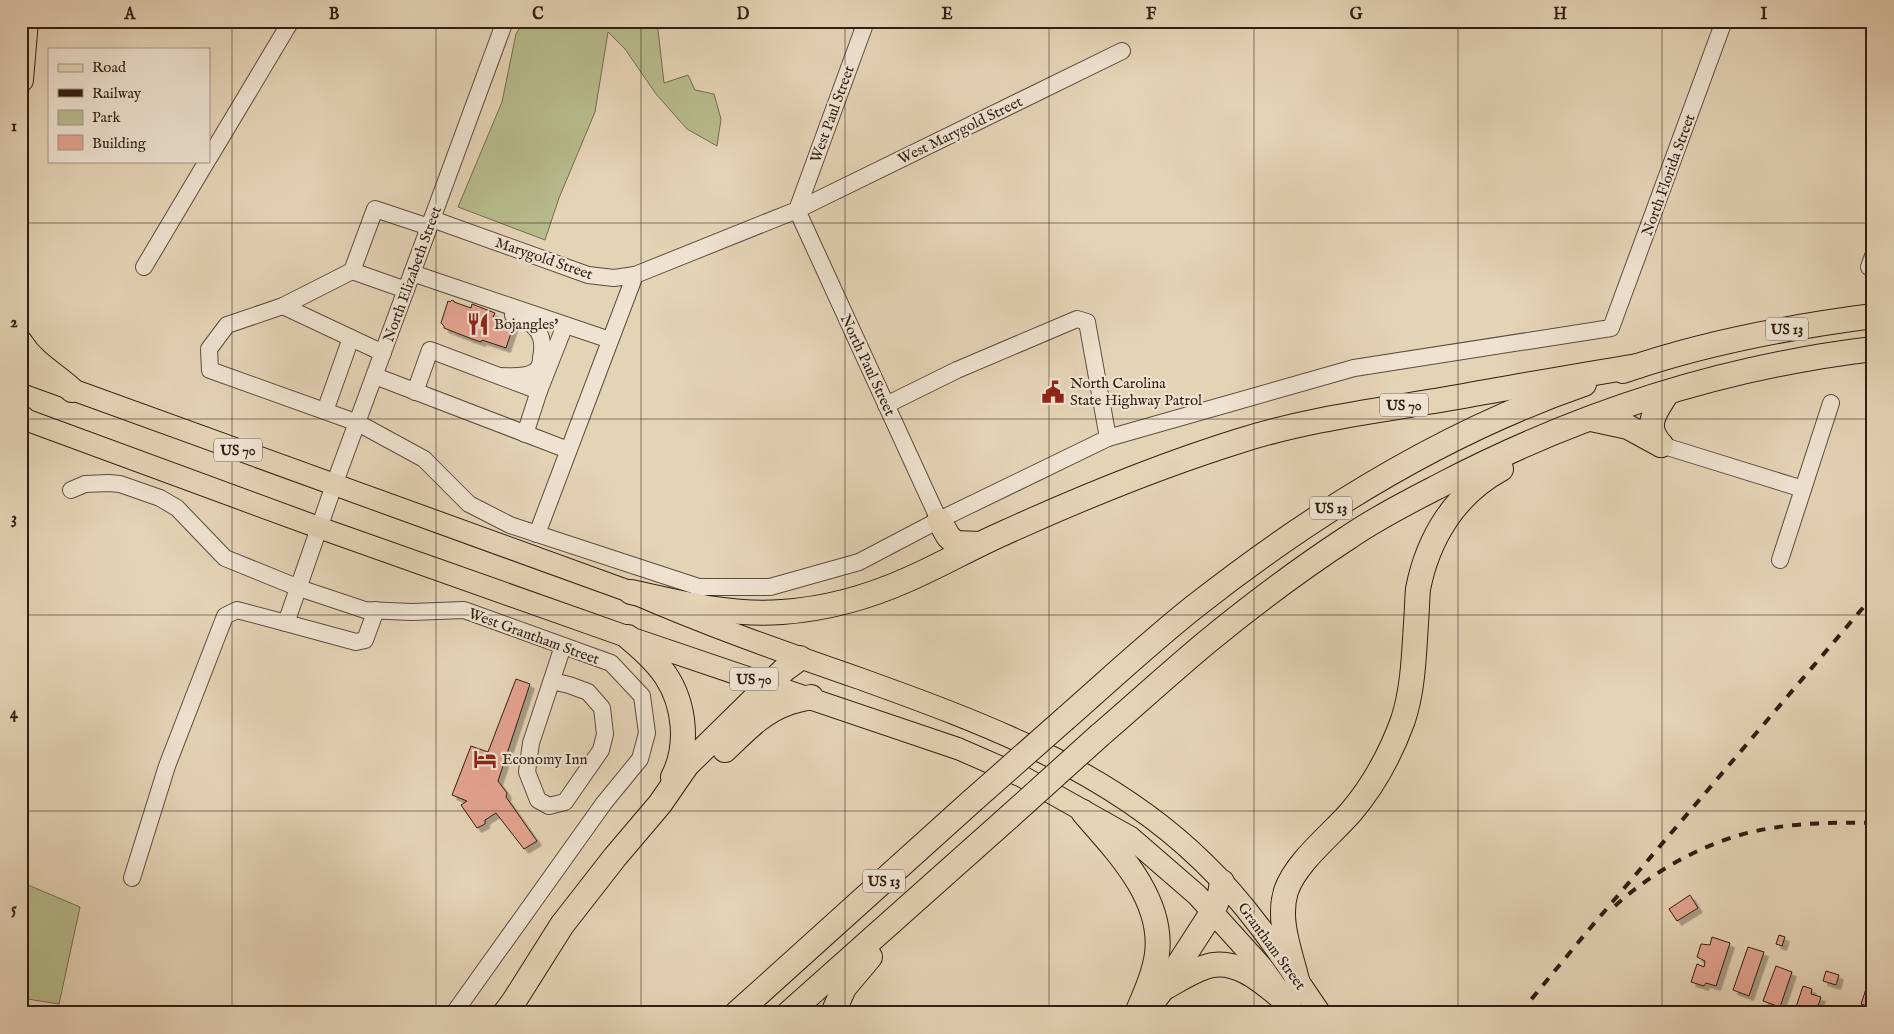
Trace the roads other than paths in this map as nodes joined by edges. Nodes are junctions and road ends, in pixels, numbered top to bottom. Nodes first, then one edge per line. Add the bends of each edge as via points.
1 (26, 21) edge
2 (291, 21) edge
3 (505, 21) edge
4 (857, 21) edge
5 (1724, 21) edge
6 (1122, 51) dead end
7 (21, 80) edge
8 (210, 157) edge
9 (207, 162) edge
10 (797, 210) junction
11 (430, 223) junction
12 (144, 266) dead end
13 (352, 271) junction
14 (412, 273) junction
15 (634, 275) junction
16 (406, 290) junction
17 (461, 290) junction
18 (283, 306) junction
19 (1873, 316) edge
20 (565, 325) junction
21 (352, 338) junction
22 (610, 340) junction
23 (21, 343) edge
24 (1873, 349) edge
25 (384, 352) junction
26 (1638, 366) junction
27 (21, 371) edge
28 (375, 376) junction
29 (500, 376) junction
30 (72, 390) junction
31 (539, 391) junction
32 (415, 392) junction
33 (1667, 393) junction
34 (1831, 403) dead end
35 (886, 405) junction
36 (325, 411) junction
37 (21, 418) edge
38 (1590, 418) junction
39 (358, 423) junction
40 (525, 434) junction
41 (1542, 437) junction
42 (1108, 438) junction
43 (1661, 445) junction
44 (568, 450) junction
45 (334, 486) junction
46 (1803, 489) junction
47 (71, 490) dead end
48 (939, 520) junction
49 (320, 528) junction
50 (536, 534) junction
51 (980, 544) junction
52 (1780, 560) dead end
53 (299, 588) junction
54 (631, 592) junction
55 (376, 610) junction
56 (286, 623) junction
57 (628, 637) junction
58 (563, 646) junction
59 (800, 658) junction
60 (552, 681) junction
61 (770, 684) junction
62 (811, 698) junction
63 (660, 804) junction
64 (1083, 812) junction
65 (132, 878) dead end
66 (1222, 882) junction
67 (1213, 911) junction
68 (901, 913) junction
69 (1297, 980) junction
70 (1164, 988) junction
71 (1292, 1008) edge
72 (510, 1009) edge
73 (454, 1013) edge
74 (736, 1013) edge
75 (789, 1013) edge
76 (833, 1013) edge
77 (1138, 1013) edge
78 (1143, 1013) edge
79 (1320, 1013) edge

1 - 7 highway
2 - 8 street
3 - 11 street, North Elizabeth Street
4 - 10 street, West Paul Street via 864,27
5 - 42 street, North Florida Street via 1612,328 1354,368
6 - 10 street, West Marygold Street
9 - 12 street
10 - 15 street, Marygold Street
10 - 35 street, North Paul Street
11 - 13 street, Marygold Street via 375,209
11 - 14 street, North Elizabeth Street
11 - 15 street, Marygold Street via 588,275 614,278
13 - 16 street
13 - 18 street
14 - 16 street, North Elizabeth Street
14 - 17 street
15 - 22 street
16 - 25 street, North Elizabeth Street
17 - 20 street
17 - 29 street via 465,296 523,318 538,330 543,339 540,364 535,371 522,376
18 - 21 street
18 - 36 street via 227,325 209,349 210,370
19 - 26 highway, US 13 via 1763,333
20 - 22 street
20 - 31 street
21 - 25 street
21 - 36 street
22 - 44 street
23 - 30 highway via 38,363
24 - 33 highway, US 13 via 1780,364
25 - 28 street, North Elizabeth Street
26 - 51 highway, US 70 via 1311,422 1243,440 1175,462
26 - 74 highway, US 13, bridge via 1572,388 1499,418 1437,448 1299,529 1193,608
27 - 30 main road, US 70
28 - 32 street
28 - 39 street, North Elizabeth Street
29 - 31 street
29 - 32 street via 430,350
30 - 45 main road, US 70
31 - 40 street
32 - 40 street
33 - 38 highway, US 13
33 - 43 highway via 1651,423
34 - 46 street
35 - 42 street via 957,370 1077,319 1087,322
35 - 48 street, North Paul Street
36 - 39 street
37 - 49 main road, US 70
38 - 41 highway, US 13
38 - 43 highway via 1628,427
39 - 45 street, North Elizabeth Street
39 - 50 street via 424,459 469,504
40 - 44 street
41 - 68 highway, US 13, bridge via 1411,500 1350,536 1261,600 1207,642 1100,735
41 - 69 highway via 1465,495 1442,523 1434,540 1418,590 1409,696 1396,737 1365,794 1294,875 1287,889 1283,915
42 - 48 street
43 - 46 street
44 - 50 street
45 - 49 street, North Elizabeth Street
45 - 54 main road, US 70
46 - 52 street
47 - 53 street, West Grantham Street via 85,484 110,483 160,498 177,508 225,558
48 - 50 street via 858,562 770,587 699,587
48 - 51 highway via 955,543
49 - 53 street, North Elizabeth Street
49 - 57 main road, US 70
51 - 54 highway via 908,580 848,601 816,608 746,613 710,610
53 - 55 street, West Grantham Street via 366,610
53 - 56 street, North Elizabeth Street
54 - 59 main road, Grantham Street via 689,618
55 - 56 street via 365,640 356,642
55 - 58 street, West Grantham Street via 464,610
56 - 65 street via 237,610 225,616 167,766
57 - 61 main road, US 70
57 - 63 highway via 667,677 680,710 682,752
58 - 60 street
58 - 73 street, West Grantham Street via 611,663 642,696 647,733 640,759 604,803
59 - 61 highway
59 - 66 main road, Grantham Street via 958,714 1057,759 1119,794 1148,815 1203,861
60 - 60 street via 530,743 527,772 538,800 548,806 565,802 601,750 604,734 602,708 588,692
61 - 62 main road, US 70
61 - 63 highway via 687,765
62 - 63 highway via 788,702 762,717 688,785
62 - 64 main road, US 70 via 984,760 1023,777
63 - 72 highway via 562,925
64 - 67 main road, Grantham Street via 1130,838
64 - 77 highway via 1133,872 1152,914 1157,952
66 - 67 highway
66 - 69 main road, Grantham Street
67 - 70 highway
67 - 71 main road, Grantham Street via 1262,967
68 - 75 highway, US 13
68 - 76 highway via 844,988
69 - 79 main road, Grantham Street
70 - 71 highway via 1207,966 1229,966 1259,979
70 - 78 highway

